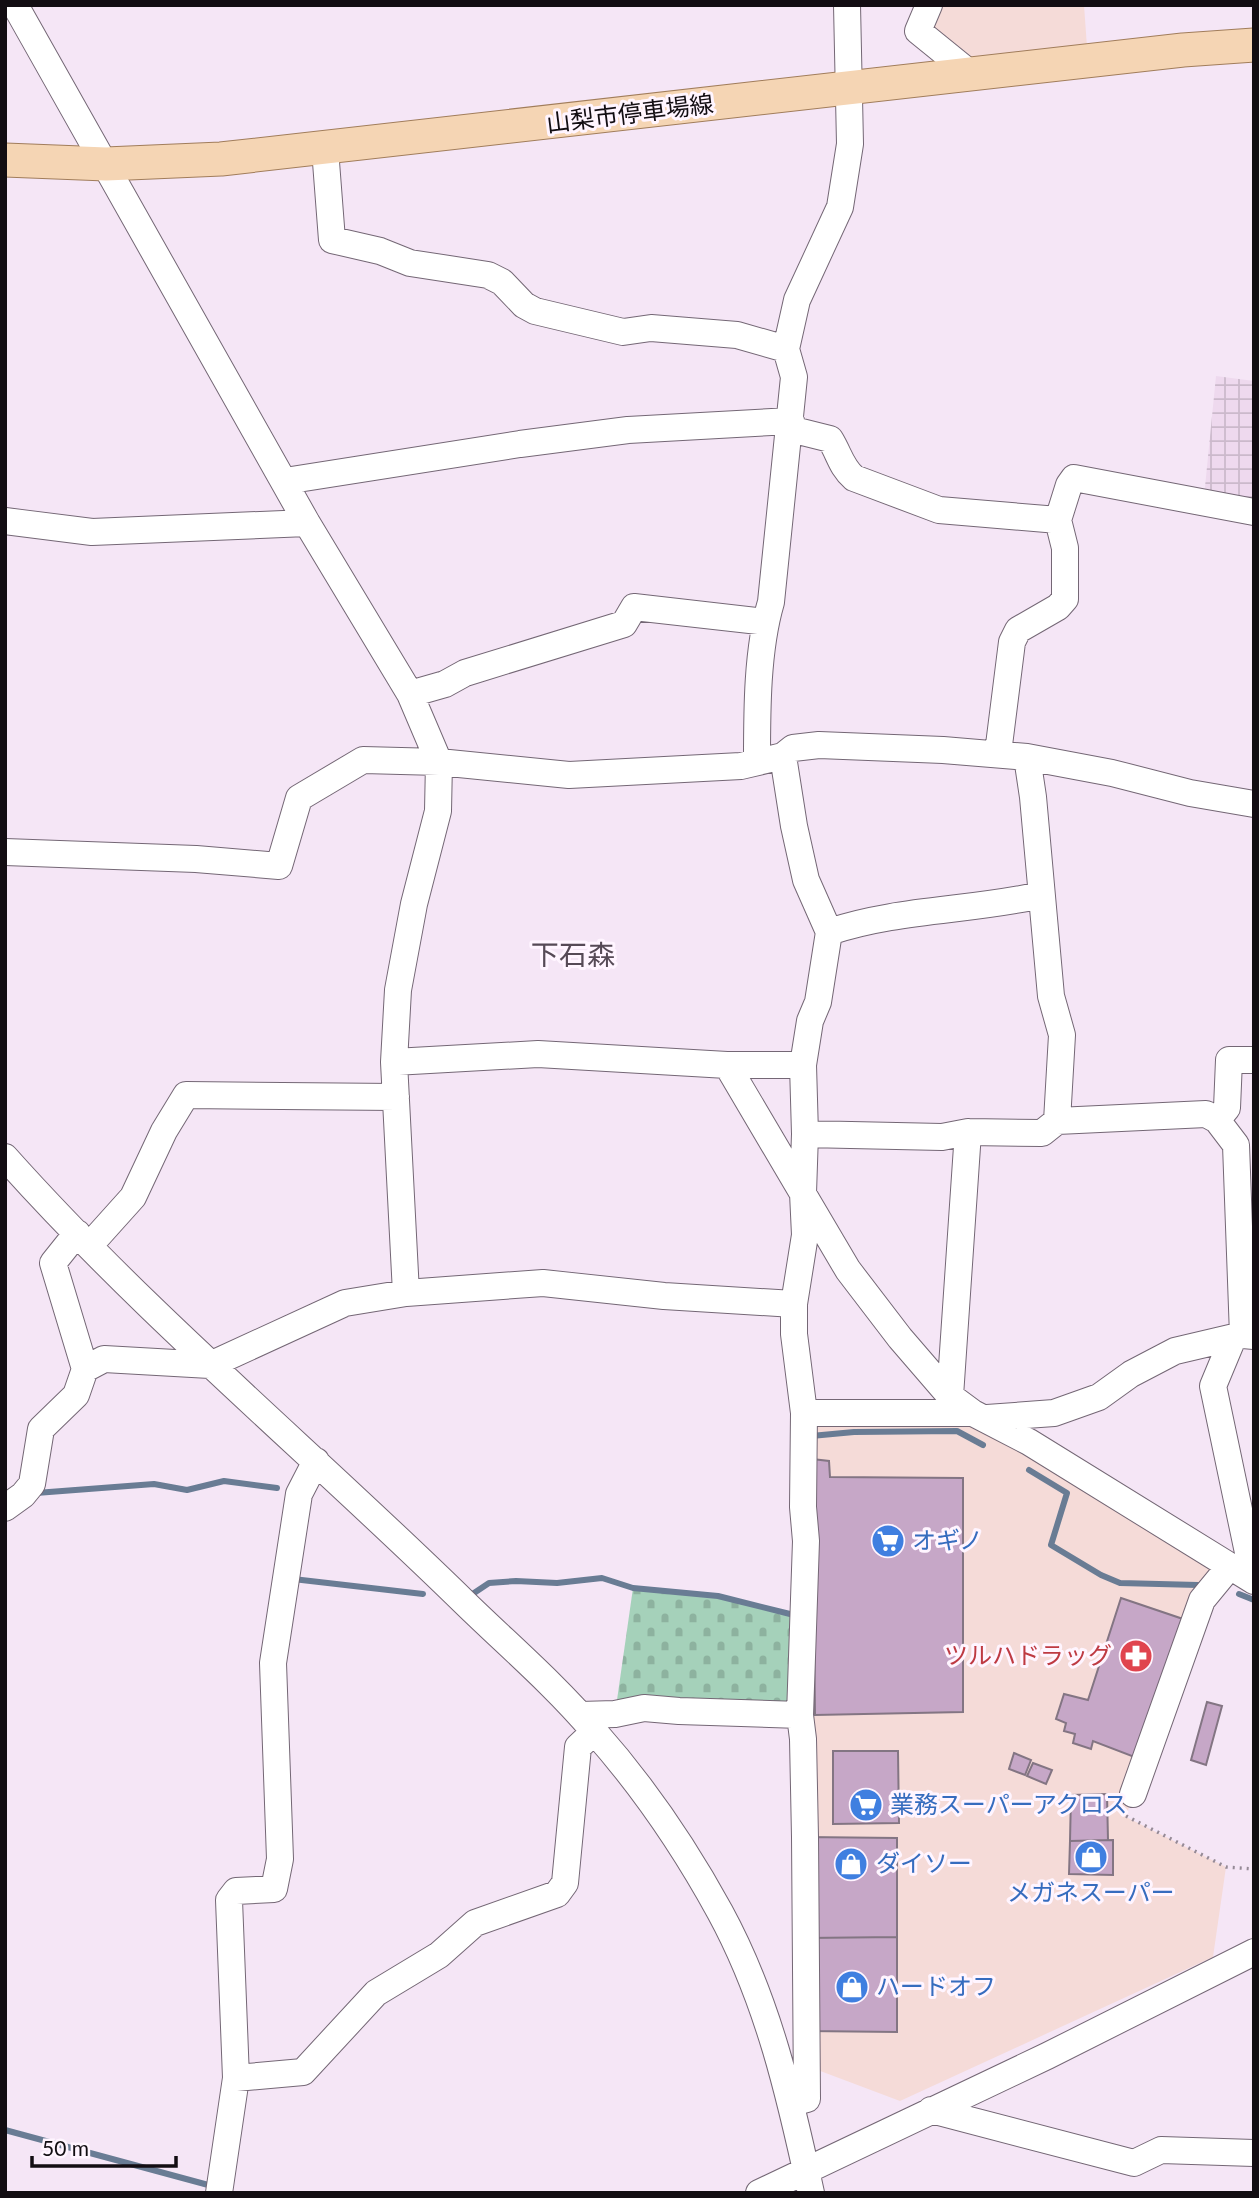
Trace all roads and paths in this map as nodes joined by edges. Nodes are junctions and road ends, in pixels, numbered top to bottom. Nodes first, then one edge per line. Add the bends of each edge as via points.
1 (15, 5) edge
2 (847, 5) edge
3 (929, 5) edge
4 (1254, 45) edge
5 (971, 74) junction
6 (850, 88) junction
7 (325, 149) junction
8 (5, 160) edge
9 (106, 164) junction
10 (786, 349) junction
11 (790, 425) junction
12 (285, 481) junction
13 (1254, 512) edge
14 (1058, 520) junction
15 (5, 521) edge
16 (307, 523) junction
17 (766, 622) junction
18 (410, 694) junction
19 (998, 753) junction
20 (783, 756) junction
21 (1027, 757) junction
22 (757, 760) junction
23 (439, 762) junction
24 (1254, 804) edge
25 (5, 852) edge
26 (1041, 895) junction
27 (829, 932) junction
28 (1254, 1060) edge
29 (394, 1062) junction
30 (727, 1065) junction
31 (803, 1065) junction
32 (396, 1097) junction
33 (1217, 1120) junction
34 (1057, 1121) junction
35 (968, 1132) junction
36 (805, 1134) junction
37 (5, 1157) edge
38 (803, 1193) junction
39 (83, 1240) junction
40 (406, 1293) junction
41 (793, 1304) junction
42 (1243, 1336) edge
43 (210, 1365) junction
44 (85, 1369) junction
45 (950, 1396) junction
46 (804, 1413) junction
47 (979, 1416) junction
48 (316, 1461) junction
49 (5, 1508) edge
50 (1230, 1566) junction
51 (1254, 1581) edge
52 (800, 1715) junction
53 (587, 1723) junction
54 (1133, 1794) joint
55 (1254, 1869) edge
56 (1254, 1952) edge
57 (236, 2078) junction
58 (792, 2103) junction
59 (931, 2110) junction
60 (1254, 2153) edge
61 (808, 2181) edge
62 (219, 2193) edge
63 (759, 2193) edge

1 - 9 street
2 - 6 street
3 - 5 street via 918,31
4 - 5 main road, 山梨市停車場線
5 - 6 main road, 山梨市停車場線
6 - 7 main road, 山梨市停車場線
6 - 10 street via 850,144 840,206 797,300
7 - 9 main road, 山梨市停車場線
7 - 10 street via 332,240 410,263 488,275 535,311 622,332 651,328 737,335
8 - 9 main road, 山梨市停車場線
9 - 12 street
10 - 11 street via 794,377
11 - 12 street via 628,430
11 - 14 street via 830,439 844,469 854,478 939,510
11 - 17 street
12 - 16 street
13 - 14 street via 1074,478
14 - 19 street via 1065,548 1065,599 1018,630
15 - 16 street via 92,532
16 - 18 street
17 - 18 street via 634,607 624,624
17 - 22 street
18 - 23 street
19 - 20 street via 819,745 793,748
19 - 21 street
20 - 22 street
20 - 27 street via 806,880
21 - 24 street
21 - 26 street
22 - 23 street via 741,766 569,775
23 - 25 street via 363,760 299,798 279,866
23 - 29 street via 438,811 398,990
26 - 27 street via 854,924
26 - 34 street via 1051,996 1062,1035
27 - 31 street
28 - 33 street via 1229,1060 1227,1108
29 - 30 street via 538,1054
29 - 32 street
30 - 31 street
30 - 38 street
31 - 36 street
32 - 39 street via 186,1095 133,1197
32 - 40 street
33 - 34 street via 1206,1114
33 - 42 street via 1236,1145
34 - 35 street via 1042,1133
35 - 36 street via 942,1137
35 - 45 street
36 - 38 street
37 - 39 street
38 - 41 street via 805,1235
38 - 45 street via 848,1270
39 - 43 street
39 - 44 street via 53,1263
40 - 41 street via 543,1283
40 - 43 street via 345,1303
41 - 46 street
42 - 47 street via 1175,1351 1099,1397 1054,1413
42 - 51 street via 1213,1386
43 - 44 street via 104,1359
43 - 48 street
44 - 49 street via 76,1395 41,1429 32,1484
45 - 47 street
46 - 47 street
46 - 52 street via 806,1541
47 - 50 street
48 - 53 street
48 - 57 street via 299,1494 273,1663 280,1859 274,1889 236,1891 229,1900
50 - 51 street
50 - 54 street via 1202,1600
52 - 53 street via 644,1708
52 - 58 street via 807,2099
53 - 57 street via 578,1747 565,1883 557,1894 475,1923 439,1955 376,1993 303,2072
53 - 58 street via 636,1783 722,1915 773,2035
54 - 55 path via 1126,1817 1226,1867
56 - 59 street
57 - 62 street
58 - 61 street
59 - 60 street via 1134,2163 1161,2150
59 - 61 street
61 - 63 street

